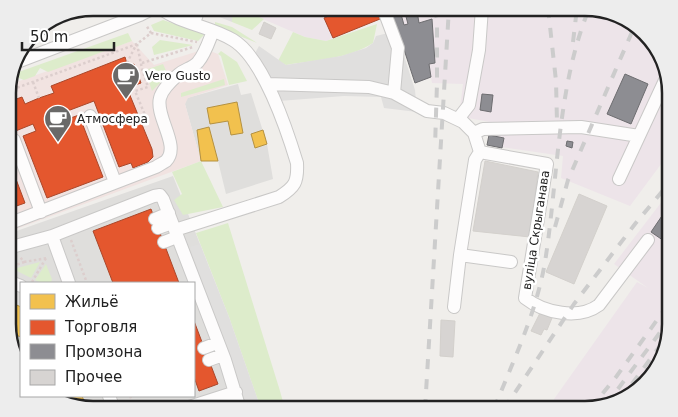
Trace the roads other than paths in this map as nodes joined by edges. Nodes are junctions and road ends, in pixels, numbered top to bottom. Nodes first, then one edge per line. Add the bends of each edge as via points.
1 (137, 16) edge
2 (174, 16) edge
3 (197, 16) edge
4 (386, 16) edge
5 (482, 16) edge
6 (194, 23) junction
7 (213, 31) junction
8 (24, 58) edge
9 (267, 84) junction
10 (662, 87) edge
11 (394, 93) junction
12 (90, 116) dead end
13 (458, 119) junction
14 (474, 133) junction
15 (639, 136) junction
16 (16, 145) edge
17 (480, 152) junction
18 (619, 179) dead end
19 (115, 182) junction
20 (41, 212) junction
21 (16, 221) edge
22 (156, 224) dead end
23 (173, 226) junction
24 (52, 236) junction
25 (648, 240) dead end
26 (164, 242) dead end
27 (16, 246) edge
28 (460, 255) junction
29 (511, 262) dead end
30 (69, 282) edge
31 (194, 282) edge
32 (195, 284) edge
33 (454, 307) dead end
34 (221, 352) junction
35 (236, 392) junction
36 (210, 401) edge
37 (238, 401) edge

1 - 8 street
2 - 6 street
3 - 6 street
4 - 11 street via 398,48
5 - 13 street via 480,50 469,105
6 - 7 street
7 - 9 street via 242,46
7 - 19 street via 200,59 179,74 160,98 160,111 171,144 166,161
9 - 11 street via 369,87
9 - 23 street via 297,163 296,183 280,197
10 - 15 street
11 - 13 street via 427,111 444,112
12 - 19 street
13 - 14 street
14 - 15 street via 483,129 581,127
14 - 17 street
15 - 18 street
16 - 20 street
17 - 25 street, вуліца Скрыганава via 547,164 525,298 535,306 567,314 592,310
17 - 28 street via 475,160
19 - 20 street
20 - 21 street
22 - 23 street
23 - 24 street via 160,195
23 - 26 street
23 - 31 street
24 - 27 street
24 - 30 street
28 - 29 street
28 - 33 street
32 - 34 street
34 - 34 street via 208,357
34 - 35 street
35 - 36 street
35 - 37 street

